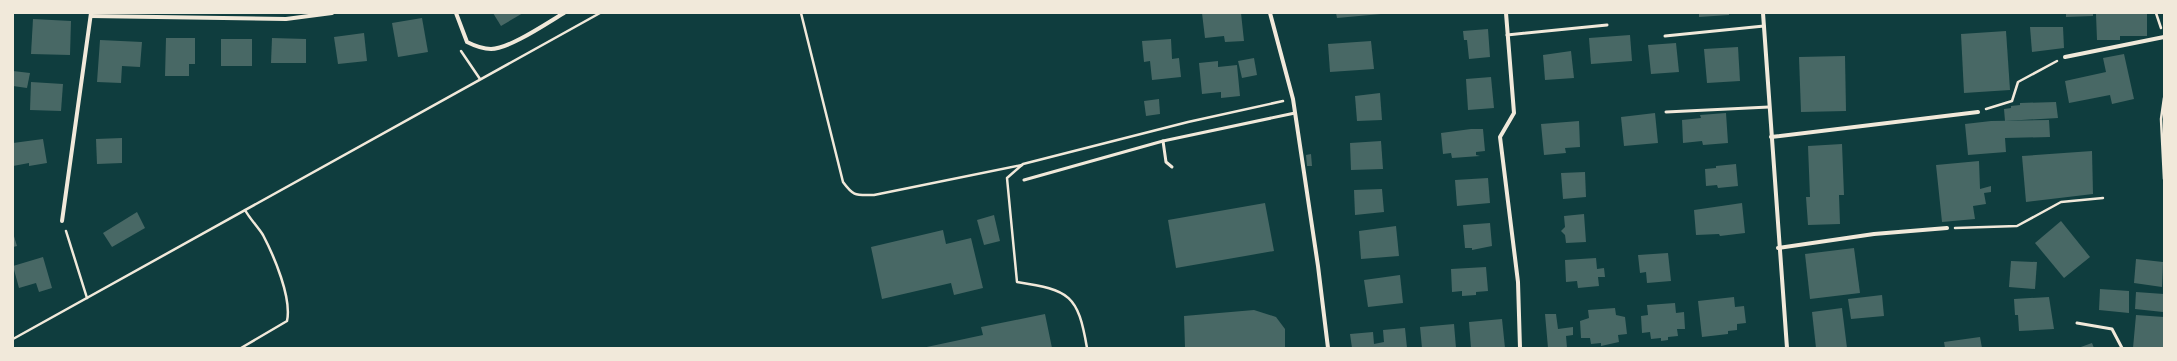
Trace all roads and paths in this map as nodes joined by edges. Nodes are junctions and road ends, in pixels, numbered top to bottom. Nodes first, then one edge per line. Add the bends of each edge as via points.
1 (332, 13) edge
2 (456, 13) edge
3 (564, 13) edge
4 (600, 13) edge
5 (801, 13) edge
6 (1270, 13) edge
7 (1506, 13) edge
8 (1763, 13) edge
9 (2156, 13) edge
10 (91, 15) edge
11 (1607, 25) dead end
12 (1764, 26) junction
13 (2162, 30) dead end
14 (1507, 35) junction
15 (1665, 36) dead end
16 (2164, 37) edge
17 (467, 42) junction
18 (2065, 57) joint
19 (480, 79) junction
20 (2164, 98) edge
21 (1769, 107) junction
22 (1666, 112) dead end
23 (1978, 112) joint
24 (1296, 113) junction
25 (1771, 137) junction
26 (1163, 141) junction
27 (1023, 164) dead end
28 (1172, 167) dead end
29 (2164, 179) edge
30 (1024, 180) dead end
31 (2103, 198) dead end
32 (1009, 201) dead end
33 (245, 210) junction
34 (62, 221) joint
35 (1947, 228) joint
36 (1778, 248) junction
37 (87, 298) junction
38 (2077, 322) dead end
39 (13, 339) edge
40 (241, 348) edge
41 (1087, 348) edge
42 (1328, 348) edge
43 (1520, 348) edge
44 (1787, 348) edge
45 (2122, 348) edge

1 - 10 street via 286,20
2 - 17 street
3 - 17 street via 514,42 492,49 481,48
4 - 19 path
5 - 27 path via 843,182 851,193 874,195
6 - 24 street
7 - 14 street
8 - 12 street
9 - 13 path
10 - 34 street
11 - 14 lane
12 - 15 lane
12 - 21 street
14 - 43 street via 1514,112 1500,137 1518,282
16 - 18 street
17 - 19 path via 460,50
18 - 23 path via 2018,82 2012,101
19 - 33 path
20 - 29 path via 2161,119
21 - 22 lane
21 - 25 street
23 - 25 street
24 - 26 lane
24 - 42 street
25 - 36 street
26 - 28 lane via 1166,162
26 - 30 lane
31 - 35 path via 2061,202 2017,226
32 - 41 path via 1017,282 1059,290 1072,299 1082,319
33 - 37 path
33 - 40 path via 262,234 276,264 289,310 287,321
34 - 37 path
35 - 36 street via 1874,234
36 - 44 street
37 - 39 path
38 - 45 lane via 2112,329

